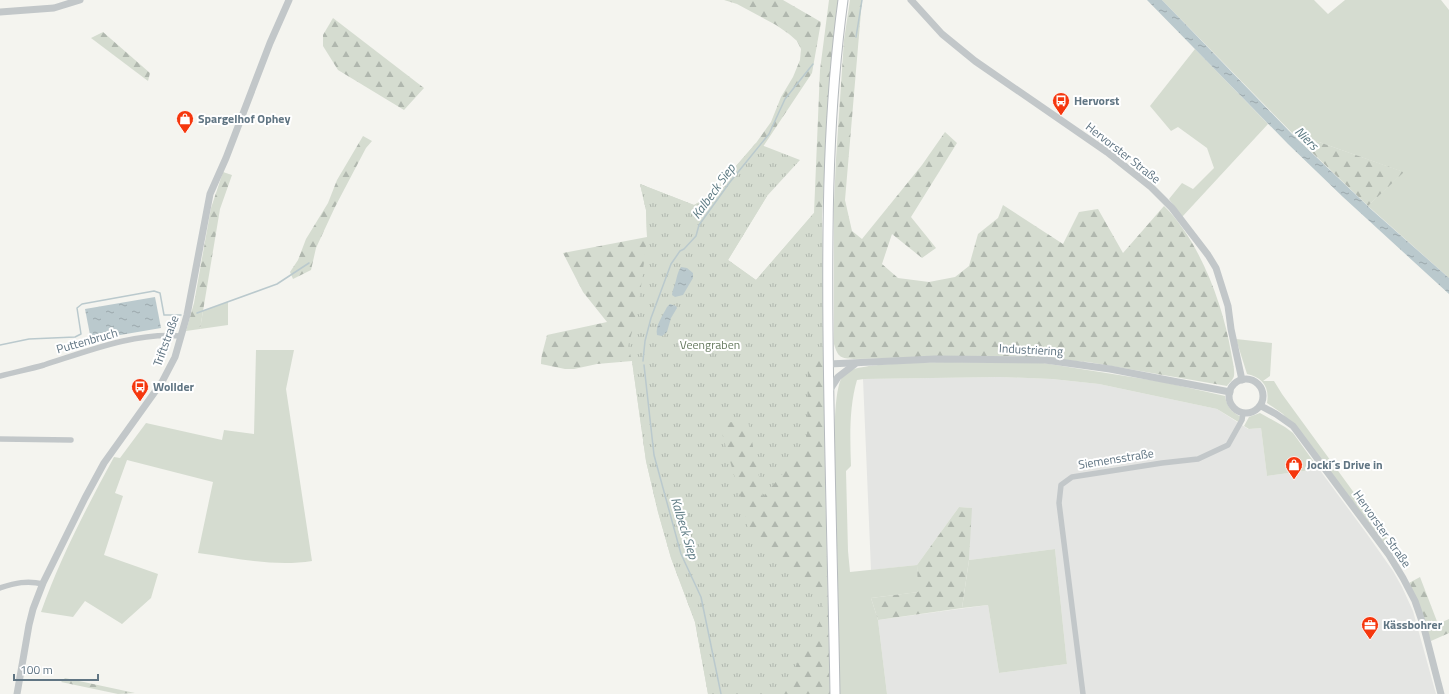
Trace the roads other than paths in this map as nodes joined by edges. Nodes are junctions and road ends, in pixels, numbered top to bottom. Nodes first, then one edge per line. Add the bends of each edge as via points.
1 (80, 0) edge
2 (289, 0) edge
3 (843, 0) edge
4 (911, 0) edge
5 (0, 12) edge
6 (181, 336) junction
7 (855, 363) junction
8 (829, 364) junction
9 (0, 376) edge
10 (1242, 380) junction
11 (829, 391) junction
12 (1230, 392) junction
13 (1261, 406) junction
14 (1244, 413) junction
15 (0, 439) edge
16 (71, 440) dead end
17 (43, 584) junction
18 (0, 588) edge
19 (18, 694) edge
20 (835, 694) edge
21 (1083, 694) edge
22 (1441, 694) edge

1 - 5 street via 54,8
2 - 6 street, Triftstraße via 210,194 188,315
3 - 8 main road via 830,145
4 - 10 street, Hervorster Straße via 942,34 975,61 1107,152 1172,208 1216,268 1228,306
6 - 9 street, Puttenbruch via 163,334 109,344
6 - 17 street, Triftstraße via 169,370 104,463
7 - 8 street, Industriering
7 - 11 street via 838,377
7 - 12 street, Industriering via 935,359 1045,360 1110,369
8 - 11 main road
10 - 12 street via 1234,384
10 - 13 street via 1253,380 1261,386 1264,396
11 - 20 main road
12 - 14 street via 1230,401 1235,409
13 - 14 street via 1253,412
13 - 22 street, Hervorster Straße via 1293,426 1389,555 1415,601
14 - 21 street, Siemensstraße via 1228,445 1198,459 1072,477 1061,485 1058,503
15 - 16 street
17 - 18 street via 25,581
17 - 19 street, Triftstraße via 29,625

